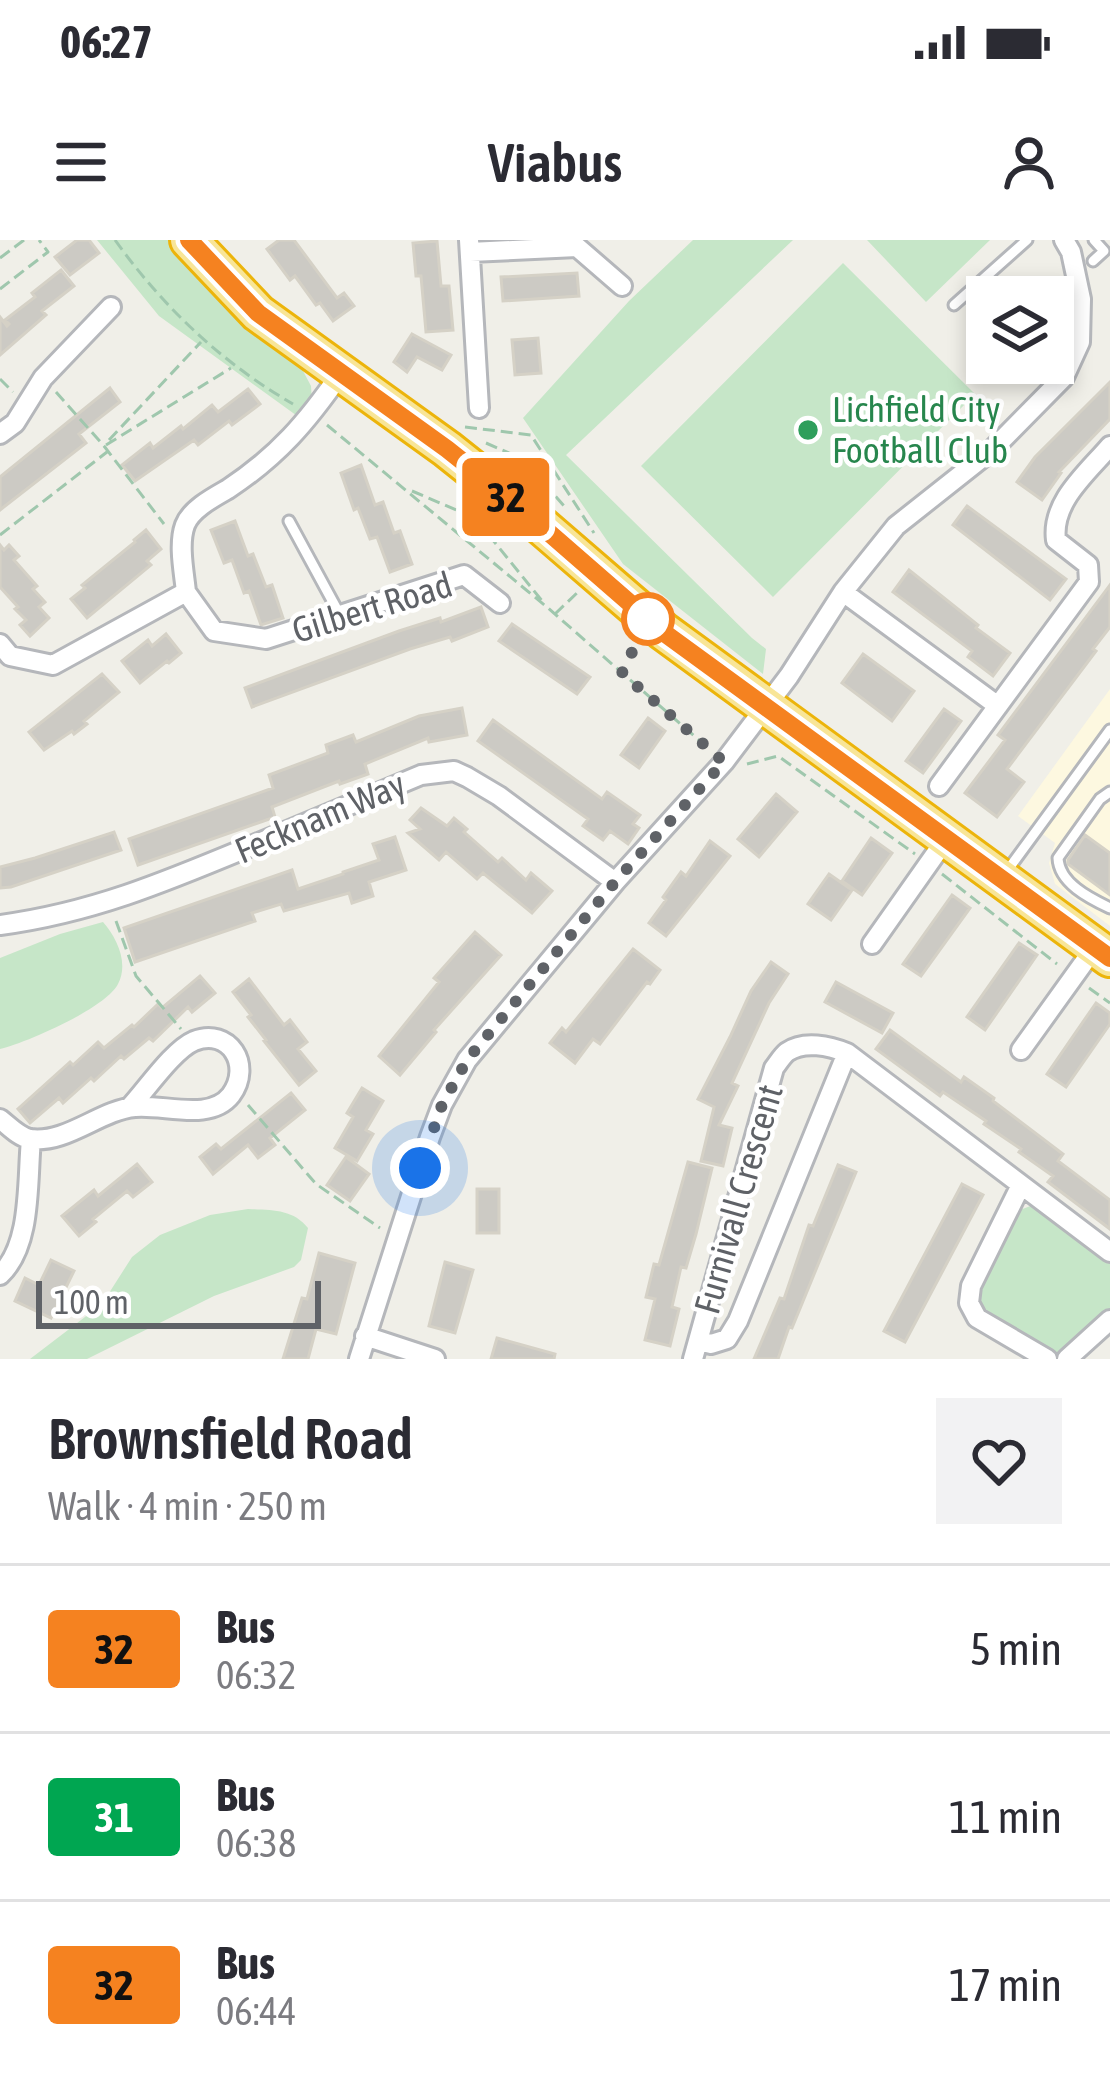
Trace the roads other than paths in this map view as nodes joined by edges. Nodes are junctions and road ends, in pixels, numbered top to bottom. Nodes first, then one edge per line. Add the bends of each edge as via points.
1 (189, 240) edge
2 (1027, 240) edge
3 (1064, 240) edge
4 (1094, 240) edge
5 (469, 246) edge
6 (1093, 261) dead end
7 (622, 286) dead end
8 (954, 305) dead end
9 (111, 307) dead end
10 (341, 374) junction
11 (479, 408) dead end
12 (0, 434) edge
13 (1110, 446) edge
14 (289, 521) dead end
15 (186, 592) junction
16 (843, 592) junction
17 (500, 603) dead end
18 (340, 615) junction
19 (0, 644) edge
20 (765, 705) junction
21 (998, 706) junction
22 (1110, 730) edge
23 (1107, 743) edge
24 (939, 786) dead end
25 (1110, 792) edge
26 (938, 852) junction
27 (1001, 878) junction
28 (615, 882) junction
29 (1110, 908) edge
30 (0, 925) edge
31 (872, 944) dead end
32 (1102, 952) edge
33 (1021, 1050) dead end
34 (847, 1053) junction
35 (130, 1107) junction
36 (0, 1119) edge
37 (31, 1139) junction
38 (1021, 1185) junction
39 (1110, 1252) edge
40 (0, 1275) edge
41 (1110, 1320) edge
42 (365, 1336) junction
43 (695, 1350) edge
44 (359, 1359) edge
45 (435, 1359) edge
46 (1047, 1359) edge
47 (1066, 1359) edge

1 - 10 highway via 258,313
2 - 8 lane
3 - 16 street via 1081,299 1079,342 1064,377 992,450 896,526
4 - 6 lane via 1104,251
5 - 7 street via 577,248
5 - 11 street
9 - 12 street
10 - 15 street via 285,446 185,523
10 - 20 highway via 447,449 663,632
13 - 21 street via 1054,526 1056,540 1088,565 1089,582
14 - 18 lane
15 - 18 street, Gilbert Road via 214,632 266,639
15 - 19 street via 53,665 10,656
16 - 20 street
16 - 21 street
17 - 18 street, Gilbert Road via 464,575
20 - 26 highway
20 - 28 street
21 - 24 street
22 - 23 lane
23 - 27 lane
25 - 29 lane via 1058,858 1058,870
26 - 27 highway
26 - 31 street
27 - 32 highway
28 - 30 street, Fecknam Way via 499,796 467,776 439,771 109,902
28 - 42 street via 467,1060 442,1105
32 - 33 street via 1073,977
34 - 38 street
34 - 43 street, Furnivall Crescent via 738,1321 728,1339
34 - 43 street, Furnivall Crescent via 810,1045 788,1051 774,1069
35 - 35 street via 192,1042 226,1043 237,1053 234,1089 216,1106
35 - 37 street
36 - 37 street
37 - 40 street via 22,1243
38 - 39 street
38 - 46 street via 969,1303 977,1318
41 - 47 street
42 - 44 street
42 - 45 street

